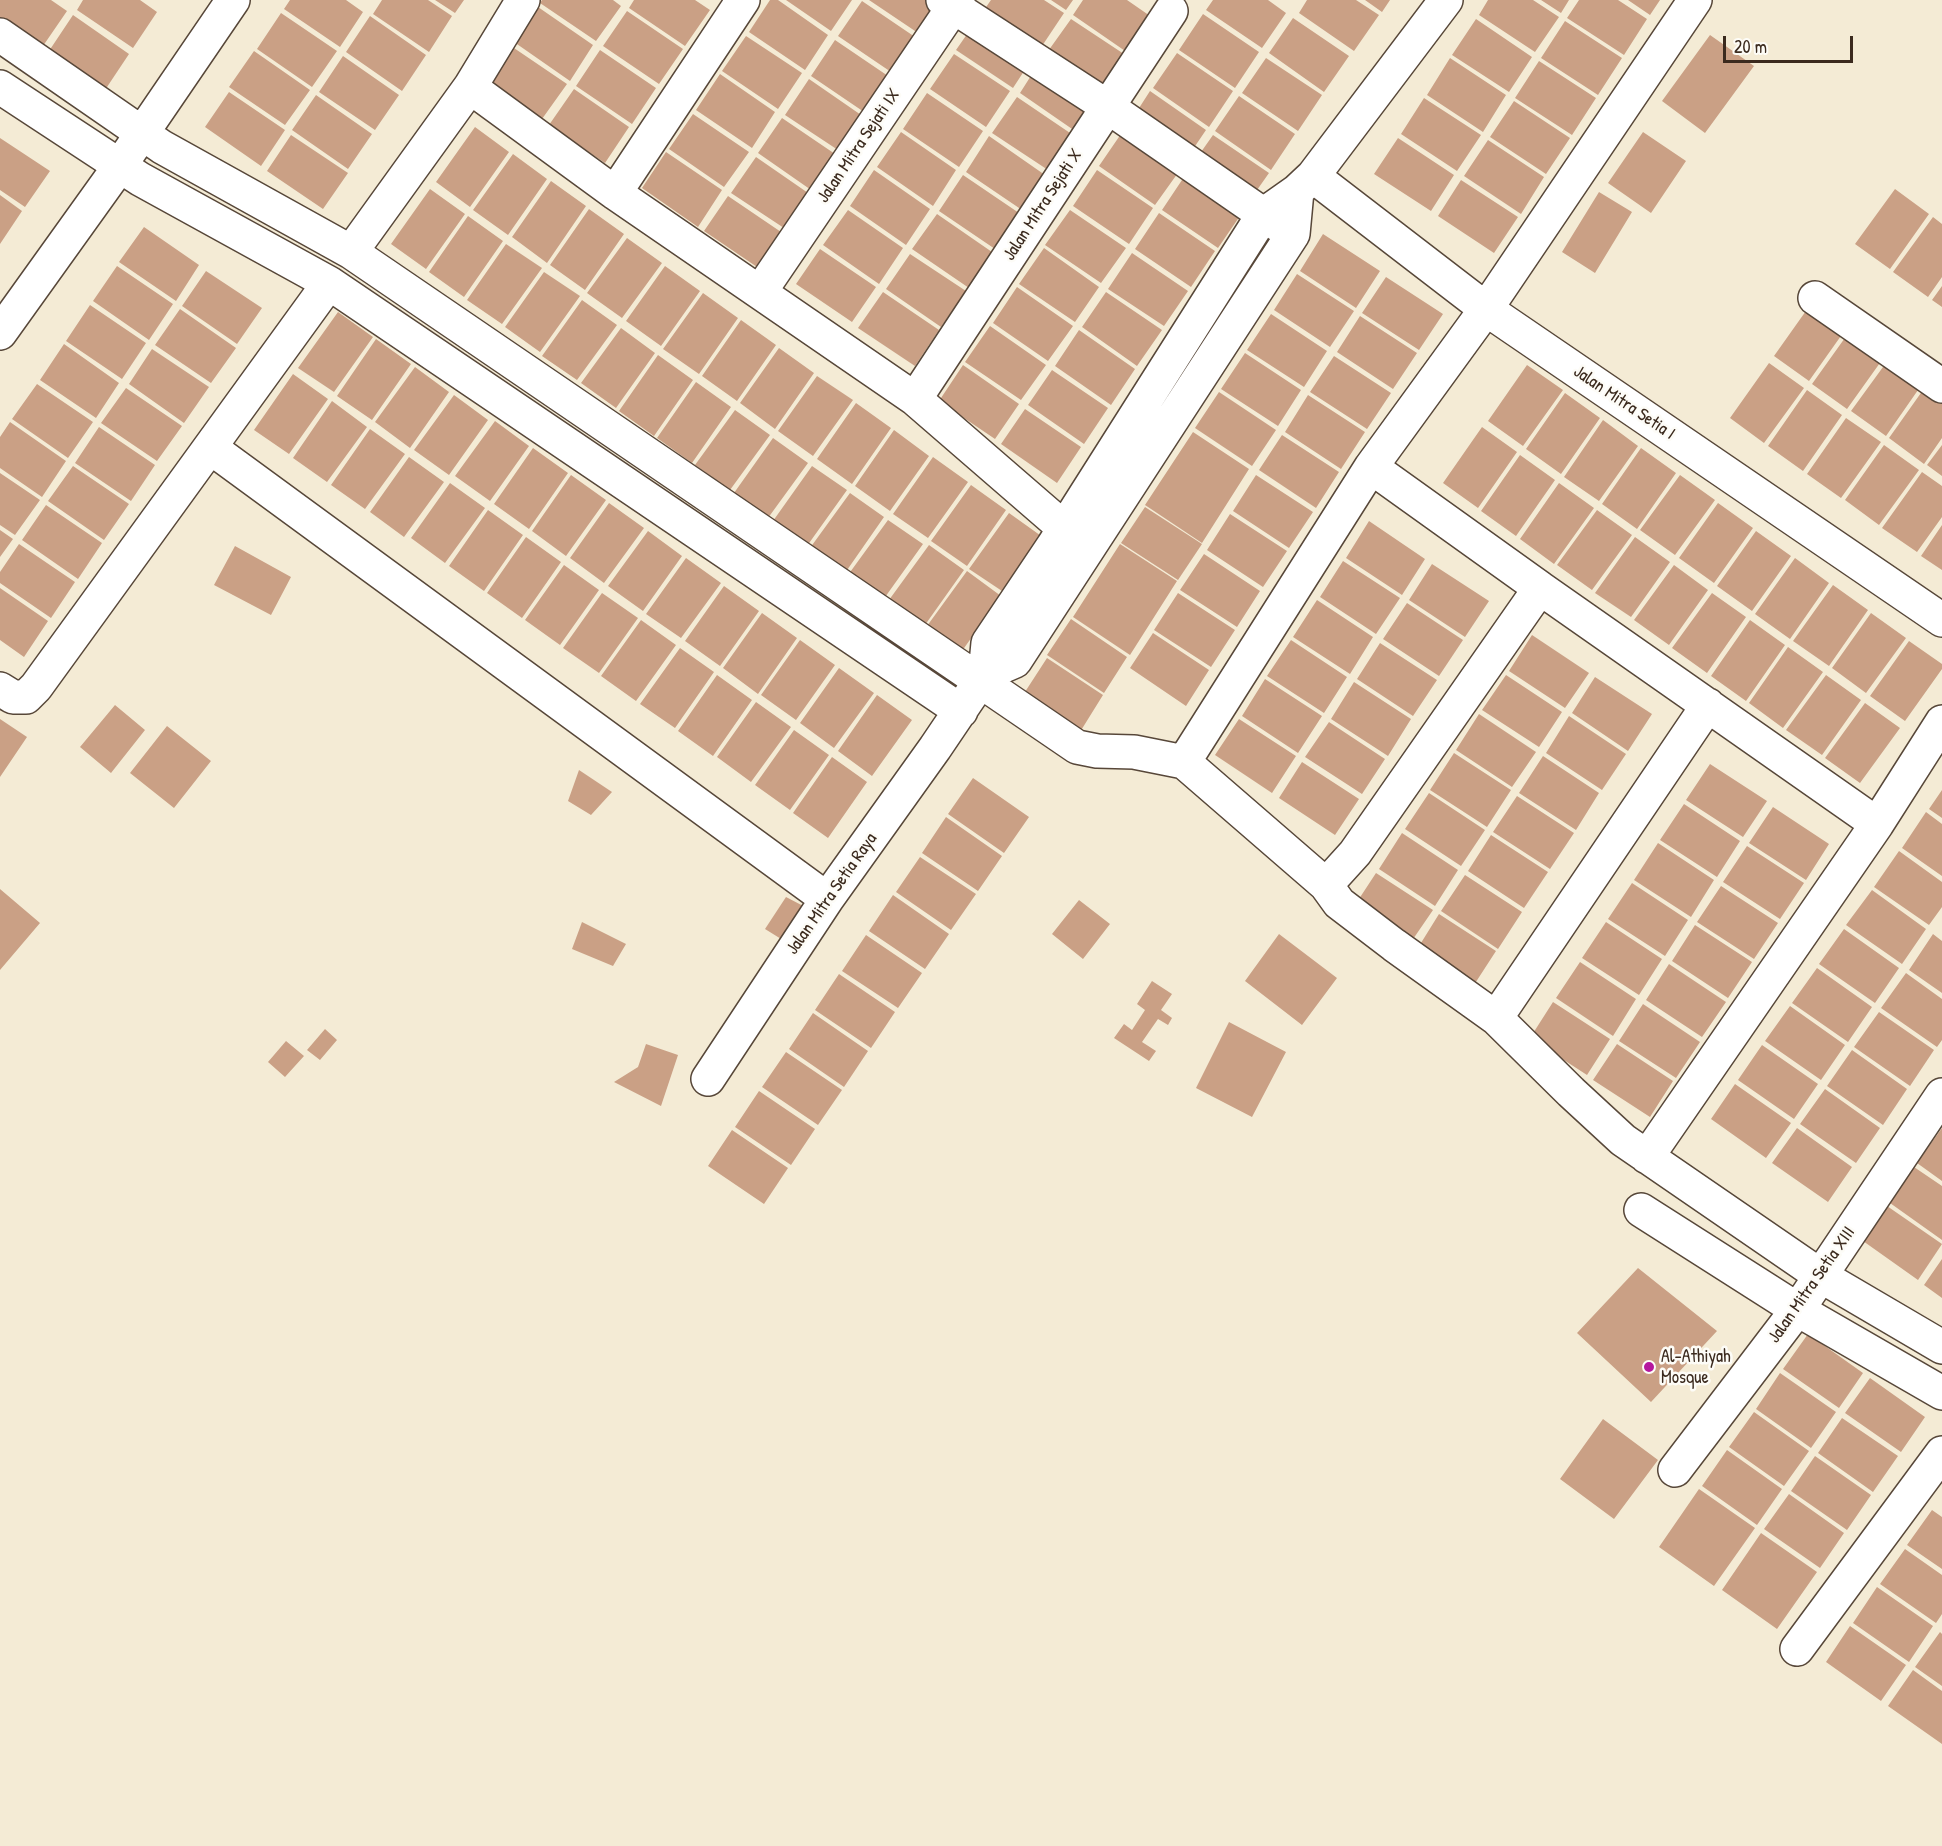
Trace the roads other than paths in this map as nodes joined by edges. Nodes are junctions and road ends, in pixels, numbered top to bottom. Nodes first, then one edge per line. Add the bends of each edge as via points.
1 (233, 0) edge
2 (523, 0) edge
3 (743, 0) edge
4 (1446, 0) edge
5 (1695, 0) edge
6 (952, 2) edge
7 (1172, 11) dead end
8 (0, 35) edge
9 (0, 87) edge
10 (470, 87) junction
11 (1108, 107) junction
12 (131, 150) junction
13 (1305, 184) junction
14 (615, 192) junction
15 (1263, 215) junction
16 (1293, 234) junction
17 (351, 252) junction
18 (329, 283) junction
19 (760, 292) junction
20 (1815, 298) dead end
21 (1486, 309) junction
22 (0, 333) edge
23 (1942, 386) edge
24 (915, 399) junction
25 (211, 448) junction
26 (1371, 467) junction
27 (1064, 528) junction
28 (1540, 588) junction
29 (1942, 620) edge
30 (0, 689) edge
31 (974, 692) junction
32 (1708, 705) junction
33 (1942, 722) edge
34 (1184, 762) junction
35 (1877, 824) junction
36 (1326, 885) junction
37 (827, 899) junction
38 (1496, 1018) junction
39 (708, 1079) dead end
40 (1942, 1095) edge
41 (1647, 1157) junction
42 (1641, 1210) dead end
43 (1809, 1293) junction
44 (1942, 1347) edge
45 (1942, 1393) edge
46 (1942, 1453) edge
47 (1675, 1470) dead end
48 (1797, 1649) dead end

1 - 12 street
2 - 10 street
3 - 14 street
4 - 13 street
5 - 21 street
6 - 11 street
6 - 19 street, Jalan Mitra Sejati IX
7 - 11 street, Jalan Mitra Sejati X
8 - 12 street
9 - 12 street
10 - 14 street
10 - 17 street
11 - 15 street
11 - 24 street, Jalan Mitra Sejati X
12 - 17 street via 162,147
12 - 18 street
12 - 22 street
13 - 15 street
13 - 16 street
13 - 21 street, Jalan Mitra Setia I
14 - 19 street
15 - 16 street
15 - 27 street
16 - 31 street via 1015,661
17 - 31 street
18 - 25 street
18 - 31 street
19 - 24 street
20 - 23 street
21 - 26 street
21 - 29 street, Jalan Mitra Setia I
24 - 27 street
25 - 30 street via 36,687 26,697 13,698
25 - 37 street
26 - 28 street
26 - 34 street
27 - 31 street via 988,642
28 - 32 street
28 - 36 street via 1355,852
31 - 34 street via 1077,747
31 - 37 street, Jalan Mitra Setia Raya
32 - 35 street
32 - 38 street
33 - 35 street
34 - 36 street
35 - 41 street
36 - 38 street via 1339,903
37 - 39 street, Jalan Mitra Setia Raya
38 - 41 street via 1623,1140
40 - 43 street, Jalan Mitra Setia XIII
41 - 43 street
42 - 43 street
43 - 44 street
43 - 45 street
43 - 47 street, Jalan Mitra Setia XIII
46 - 48 street

